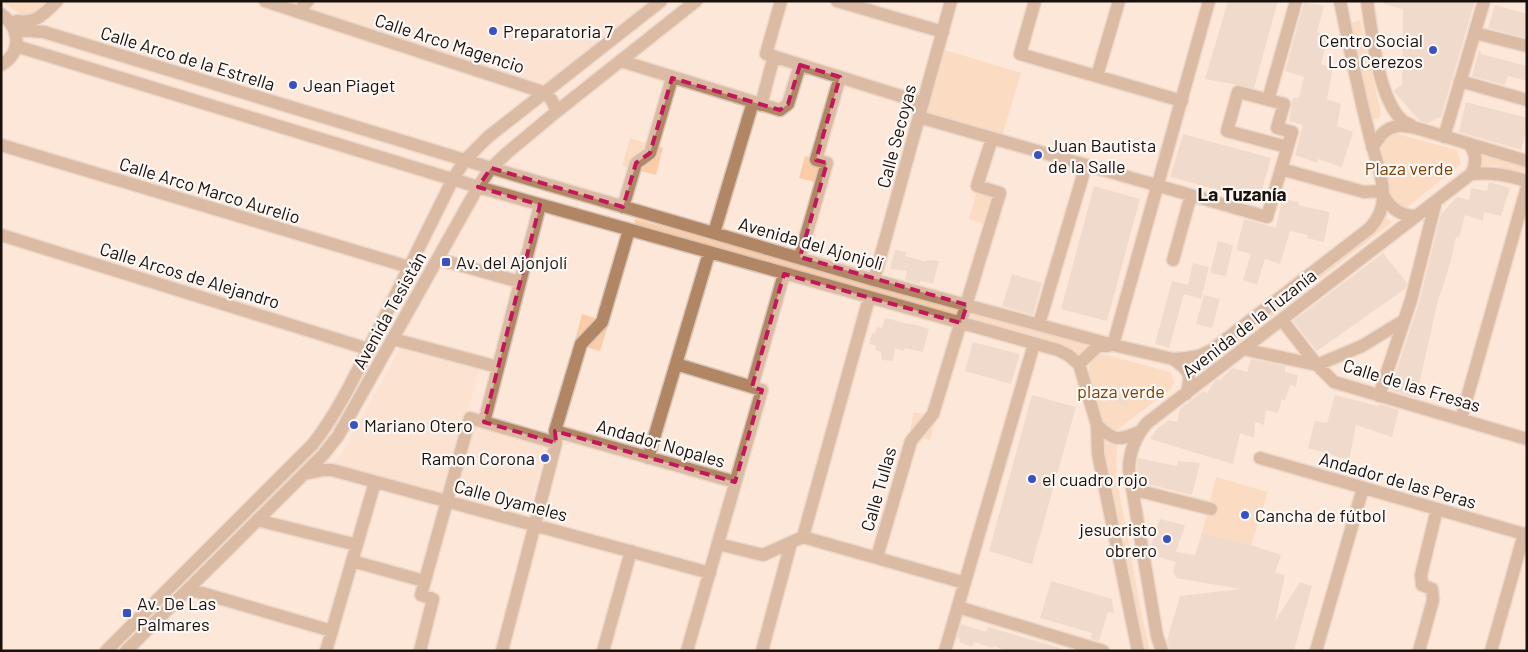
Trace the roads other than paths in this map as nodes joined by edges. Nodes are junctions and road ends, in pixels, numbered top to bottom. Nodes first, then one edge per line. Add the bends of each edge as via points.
1 (57, 1) edge
2 (265, 1) edge
3 (308, 1) edge
4 (661, 1) edge
5 (696, 1) edge
6 (781, 1) edge
7 (837, 1) edge
8 (951, 1) edge
9 (1035, 1) edge
10 (1119, 1) edge
11 (1209, 1) edge
12 (1296, 1) edge
13 (1340, 1) edge
14 (1367, 1) edge
15 (1487, 2) edge
16 (298, 12) junction
17 (9, 21) edge
18 (943, 32) junction
19 (1475, 33) junction
20 (16, 46) junction
21 (1527, 46) edge
22 (770, 55) junction
23 (621, 61) junction
24 (800, 64) junction
25 (1, 65) edge
26 (1097, 76) junction
27 (840, 77) junction
28 (672, 78) junction
29 (1460, 81) junction
30 (543, 92) junction
31 (1268, 100) junction
32 (1527, 100) edge
33 (1182, 101) junction
34 (757, 103) junction
35 (923, 103) junction
36 (556, 112) junction
37 (919, 117) junction
38 (1416, 128) junction
39 (1444, 137) junction
40 (992, 138) junction
41 (1469, 144) junction
42 (1, 146) edge
43 (1287, 147) junction
44 (1372, 147) junction
45 (465, 160) junction
46 (1527, 161) edge
47 (1086, 165) junction
48 (491, 168) junction
49 (1281, 169) junction
50 (1471, 174) junction
51 (453, 179) junction
52 (1527, 181) edge
53 (1158, 186) junction
54 (478, 187) junction
55 (1527, 188) edge
56 (1383, 193) junction
57 (1191, 195) junction
58 (1436, 201) junction
59 (540, 205) junction
60 (623, 207) junction
61 (645, 213) junction
62 (1416, 216) junction
63 (634, 232) junction
64 (714, 233) junction
65 (1, 235) edge
66 (708, 253) junction
67 (800, 257) junction
68 (438, 259) junction
69 (1173, 260) dead end
70 (409, 267) junction
71 (784, 274) junction
72 (874, 280) junction
73 (520, 282) junction
74 (869, 298) junction
75 (967, 305) junction
76 (1282, 320) junction
77 (1404, 321) junction
78 (961, 323) junction
79 (1039, 324) junction
80 (393, 339) junction
81 (1034, 344) junction
82 (1113, 346) junction
83 (368, 348) junction
84 (1243, 350) junction
85 (1172, 359) junction
86 (676, 364) junction
87 (1079, 364) junction
88 (1317, 365) junction
89 (498, 367) junction
90 (752, 387) junction
91 (1186, 394) junction
92 (1379, 396) junction
93 (1460, 419) junction
94 (484, 422) junction
95 (1097, 425) junction
96 (1139, 432) junction
97 (556, 437) junction
98 (1527, 439) edge
99 (648, 458) junction
100 (1260, 458) dead end
101 (303, 474) junction
102 (375, 482) junction
103 (735, 482) junction
104 (1363, 488) junction
105 (1132, 489) junction
106 (446, 501) junction
107 (1211, 509) dead end
108 (1437, 509) junction
109 (257, 520) junction
110 (536, 524) junction
111 (1525, 534) edge
112 (797, 540) junction
113 (718, 544) junction
114 (357, 545) junction
115 (631, 551) junction
116 (877, 557) junction
117 (352, 561) junction
118 (710, 573) junction
119 (424, 581) junction
120 (965, 583) junction
121 (188, 590) junction
122 (958, 607) junction
123 (332, 631) junction
124 (106, 651) edge
125 (126, 651) edge
126 (326, 651) edge
127 (420, 651) edge
128 (502, 651) edge
129 (603, 651) edge
130 (687, 651) edge
131 (762, 651) edge
132 (945, 651) edge
133 (1103, 651) edge
134 (1138, 651) edge
135 (1162, 651) edge
136 (1316, 651) edge
137 (1419, 651) edge
138 (1491, 651) edge

1 - 17 street via 32,22
2 - 16 street, Calle Arco Magencio
3 - 16 street
4 - 30 street, Avenida Tesistán
5 - 23 street, Avenida Tesistán
6 - 22 street
7 - 18 street
8 - 18 street, Calle Secoyas
9 - 26 street via 1020,54
10 - 26 street
11 - 33 street
12 - 31 street
13 - 44 street
14 - 38 street via 1387,98 1402,120
15 - 19 street
16 - 30 street, Calle Arco Magencio
17 - 20 street
17 - 45 street, Calle Arco de la Estrella
18 - 35 street, Calle Secoyas
19 - 21 street
19 - 29 street
20 - 25 street via 12,56
20 - 51 street
22 - 24 street
22 - 34 street
23 - 28 street
23 - 36 street, Avenida Tesistán
24 - 27 street
24 - 34 street via 788,104 780,110
26 - 33 street
27 - 35 street
27 - 67 street via 816,160 827,163
28 - 34 street
28 - 60 street via 650,153 636,163
29 - 32 street
29 - 39 street
30 - 36 street via 555,104
30 - 45 street, Avenida Tesistán
31 - 43 street via 1284,104 1277,128 1292,132
31 - 43 street via 1238,92 1227,131
33 - 53 street
34 - 64 street
35 - 37 street, Calle Secoyas
36 - 48 street, Avenida Tesistán
37 - 40 street
37 - 72 street, Calle Secoyas
38 - 39 street
38 - 44 street via 1391,128
39 - 41 street
40 - 47 street
40 - 75 street via 977,186 1000,193
41 - 46 street
41 - 50 street via 1476,158
42 - 70 street, Calle Arco Marco Aurelio
43 - 49 street
44 - 56 street
45 - 48 street, Calle Arco de la Estrella
45 - 51 street, Avenida Tesistán
47 - 53 street
47 - 79 street
48 - 54 street, Avenida Tesistán
48 - 60 street, Avenida del Ajonjolí
49 - 56 street via 1364,192
49 - 57 street via 1267,217
50 - 52 street via 1504,174
50 - 58 street
51 - 54 street, Avenida del Ajonjolí
51 - 70 street, Avenida Tesistán
53 - 57 street
53 - 82 street
54 - 59 street, Avenida del Ajonjolí
54 - 68 street, Avenida Tesistán
55 - 93 street
56 - 62 street via 1396,211
56 - 85 street, Avenida de la Tuzanía via 1381,210 1370,228 1212,350
57 - 69 street
58 - 62 street
58 - 77 street
59 - 63 street, Avenida del Ajonjolí
59 - 73 street
60 - 61 street, Avenida del Ajonjolí
61 - 63 street
61 - 64 street, Avenida del Ajonjolí
62 - 76 street, Avenida de la Tuzanía
63 - 66 street, Avenida del Ajonjolí
63 - 97 street via 602,322 581,344
64 - 67 street, Avenida del Ajonjolí
65 - 83 street, Calle Arcos de Alejandro
66 - 71 street, Avenida del Ajonjolí
66 - 86 street
67 - 72 street, Avenida del Ajonjolí
68 - 73 street
68 - 80 street, Avenida Tesistán
70 - 83 street, Avenida Tesistán
71 - 74 street, Avenida del Ajonjolí
71 - 90 street
72 - 75 street, Avenida del Ajonjolí
73 - 89 street
74 - 78 street, Avenida del Ajonjolí
74 - 112 street
75 - 78 street
75 - 79 street, Avenida del Ajonjolí
76 - 84 street, Avenida de la Tuzanía
76 - 88 street, Calle de las Fresas
77 - 88 street via 1362,346
77 - 92 street
78 - 81 street, Avenida del Ajonjolí
78 - 116 street, Calle Tullas via 933,414 911,440
79 - 82 street, Avenida del Ajonjolí
80 - 89 street
80 - 101 street, Avenida Tesistán via 338,436
81 - 87 street, Avenida del Ajonjolí via 1058,350
81 - 120 street
82 - 85 street, Avenida de la Tuzanía
82 - 87 street via 1098,346
83 - 124 street, Avenida Tesistán via 334,413 313,444
84 - 88 street
84 - 91 street, Avenida de la Tuzanía
85 - 91 street via 1188,372
86 - 90 street
86 - 99 street
87 - 95 street
88 - 92 street, Calle de las Fresas via 1334,382
89 - 94 street
90 - 103 street via 762,390
91 - 96 street, Avenida de la Tuzanía
92 - 93 street, Calle de las Fresas
93 - 98 street, Calle de las Fresas
94 - 97 street, Andador Nopales
94 - 106 street, Andador Nopales via 470,418
95 - 96 street via 1115,438
95 - 134 street via 1098,454
96 - 105 street, Avenida de la Tuzanía via 1129,457
97 - 99 street, Andador Nopales
97 - 110 street
99 - 103 street, Andador Nopales
100 - 104 street, Andador de las Peras
101 - 102 street, Calle Oyameles via 328,470
101 - 109 street, Avenida Tesistán
102 - 106 street, Calle Oyameles
102 - 114 street
103 - 113 street, Andador Nopales
104 - 108 street, Andador de las Peras
104 - 136 street
105 - 107 street
105 - 135 street, Avenida de la Tuzanía
106 - 110 street, Calle Oyameles
106 - 119 street
108 - 111 street, Andador de las Peras
108 - 137 street via 1421,575 1422,585 1432,589 1433,600
109 - 114 street
109 - 121 street, Avenida Tesistán
110 - 115 street, Calle Oyameles
110 - 128 street
111 - 138 street
112 - 113 street via 763,555
112 - 116 street
112 - 131 street
113 - 118 street, Andador Nopales
114 - 117 street
115 - 118 street, Calle Oyameles
115 - 129 street
116 - 120 street
117 - 119 street
117 - 123 street
118 - 130 street, Andador Nopales
119 - 127 street via 421,595 433,599
120 - 122 street
121 - 123 street
121 - 125 street, Avenida Tesistán
122 - 132 street
122 - 133 street
123 - 126 street

